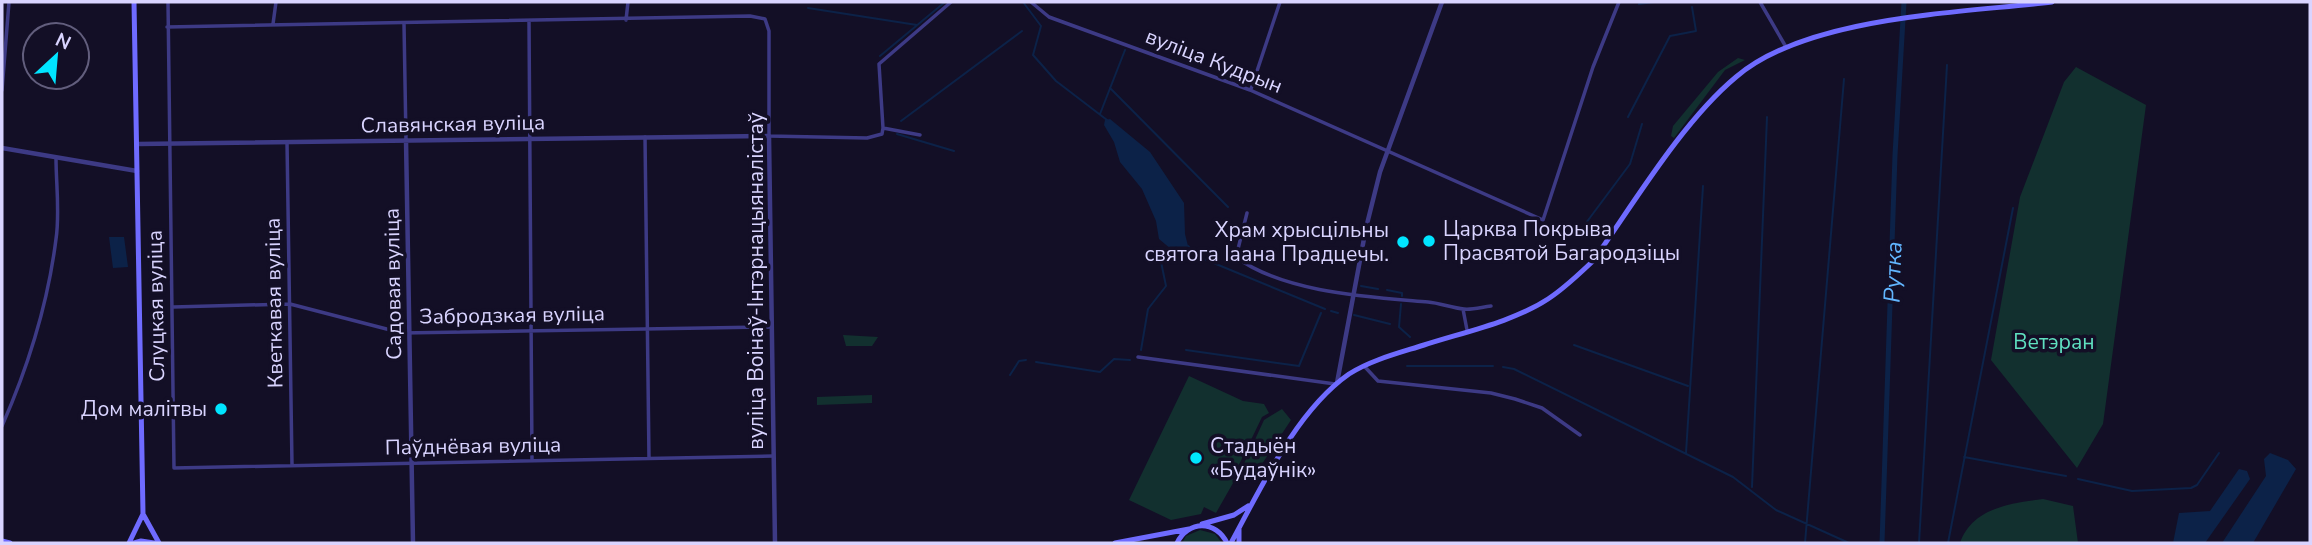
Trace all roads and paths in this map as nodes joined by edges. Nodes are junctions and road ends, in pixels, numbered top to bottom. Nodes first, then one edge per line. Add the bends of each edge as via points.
1 (9, 2) edge
2 (134, 2) edge
3 (168, 2) edge
4 (276, 2) edge
5 (628, 2) edge
6 (951, 2) edge
7 (1031, 2) edge
8 (1280, 2) edge
9 (1442, 2) edge
10 (1619, 2) edge
11 (1760, 2) edge
12 (2052, 2) edge
13 (626, 18) junction
14 (529, 21) junction
15 (273, 23) junction
16 (404, 24) junction
17 (167, 25) junction
18 (1786, 47) junction
19 (2, 90) edge
20 (1251, 90) junction
21 (883, 128) junction
22 (920, 135) dead end
23 (769, 136) junction
24 (645, 137) junction
25 (528, 138) junction
26 (406, 140) junction
27 (287, 142) junction
28 (138, 144) junction
29 (169, 144) junction
30 (2, 148) edge
31 (1388, 150) junction
32 (56, 158) junction
33 (138, 172) junction
34 (1247, 213) dead end
35 (1352, 296) junction
36 (290, 304) junction
37 (1491, 306) dead end
38 (173, 307) junction
39 (1463, 309) junction
40 (771, 327) junction
41 (648, 328) junction
42 (1467, 330) junction
43 (529, 331) junction
44 (410, 332) junction
45 (1138, 357) dead end
46 (1365, 366) junction
47 (1337, 384) junction
48 (2, 426) edge
49 (1580, 435) dead end
50 (773, 456) junction
51 (649, 458) junction
52 (532, 461) junction
53 (412, 463) junction
54 (292, 464) junction
55 (174, 468) joint
56 (1251, 504) junction
57 (144, 514) junction
58 (1197, 526) junction
59 (1239, 528) junction
60 (1189, 529) junction
61 (2, 541) edge
62 (10, 543) edge
63 (131, 543) edge
64 (156, 543) edge
65 (413, 543) edge
66 (775, 543) edge
67 (1115, 543) edge
68 (1177, 543) edge
69 (1229, 543) edge
70 (1239, 543) edge

1 - 19 street
2 - 28 main road
3 - 17 street, Слуцкая вуліца
4 - 15 street
5 - 13 street
6 - 21 street via 879,64
7 - 20 street, вуліца Кудрын via 1049,17
8 - 20 street
9 - 31 street
10 - 31 street, вуліца Кудрын via 1543,220
11 - 18 street
12 - 18 main road via 1884,22
13 - 14 street
13 - 23 street, вуліца Воінаў-Інтэрнацыяналістаў via 765,19 769,31
14 - 16 street
14 - 25 street
15 - 16 street
15 - 17 street
16 - 26 street, Садовая вуліца
17 - 29 street, Слуцкая вуліца
18 - 42 main road via 1754,64 1714,98 1593,261 1568,284 1547,300
20 - 31 street, вуліца Кудрын
21 - 22 street
21 - 23 street via 882,134 867,138
23 - 24 street, Славянская вуліца
23 - 40 street, вуліца Воінаў-Інтэрнацыяналістаў
24 - 25 street, Славянская вуліца
24 - 41 street
25 - 26 street, Славянская вуліца
25 - 43 street
26 - 27 street, Славянская вуліца
26 - 44 street, Садовая вуліца
27 - 29 street, Славянская вуліца
27 - 36 street, Кветкавая вуліца
28 - 29 street, Славянская вуліца
28 - 33 main road
29 - 38 street, Слуцкая вуліца
30 - 32 street
31 - 35 street
32 - 33 street
32 - 48 street via 57,236 39,322
33 - 57 main road
34 - 35 street via 1236,257 1290,282
35 - 39 street
35 - 47 street
36 - 38 street, Забродзкая вуліца
36 - 44 street, Забродзкая вуліца
36 - 54 street, Кветкавая вуліца
37 - 39 street
38 - 55 street, Слуцкая вуліца
39 - 42 street
40 - 41 street, Забродзкая вуліца
40 - 50 street, вуліца Воінаў-Інтэрнацыяналістаў
41 - 43 street, Забродзкая вуліца
41 - 51 street
42 - 46 main road
43 - 44 street, Забродзкая вуліца
43 - 52 street
44 - 53 street, Садовая вуліца
45 - 47 street
46 - 47 main road
46 - 49 street via 1378,380 1515,399 1542,408
47 - 56 main road via 1313,408
50 - 51 street, Паўднёвая вуліца
50 - 66 street, вуліца Воінаў-Інтэрнацыяналістаў
51 - 52 street, Паўднёвая вуліца
52 - 53 street, Паўднёвая вуліца
53 - 54 street, Паўднёвая вуліца
53 - 65 street, Садовая вуліца
54 - 55 street, Паўднёвая вуліца
56 - 58 main road via 1234,515
56 - 59 main road
57 - 63 main road
57 - 64 main road
58 - 60 main road
58 - 69 main road via 1213,528
59 - 69 main road
59 - 70 main road
60 - 67 main road
60 - 68 main road
61 - 62 main road
63 - 64 main road

